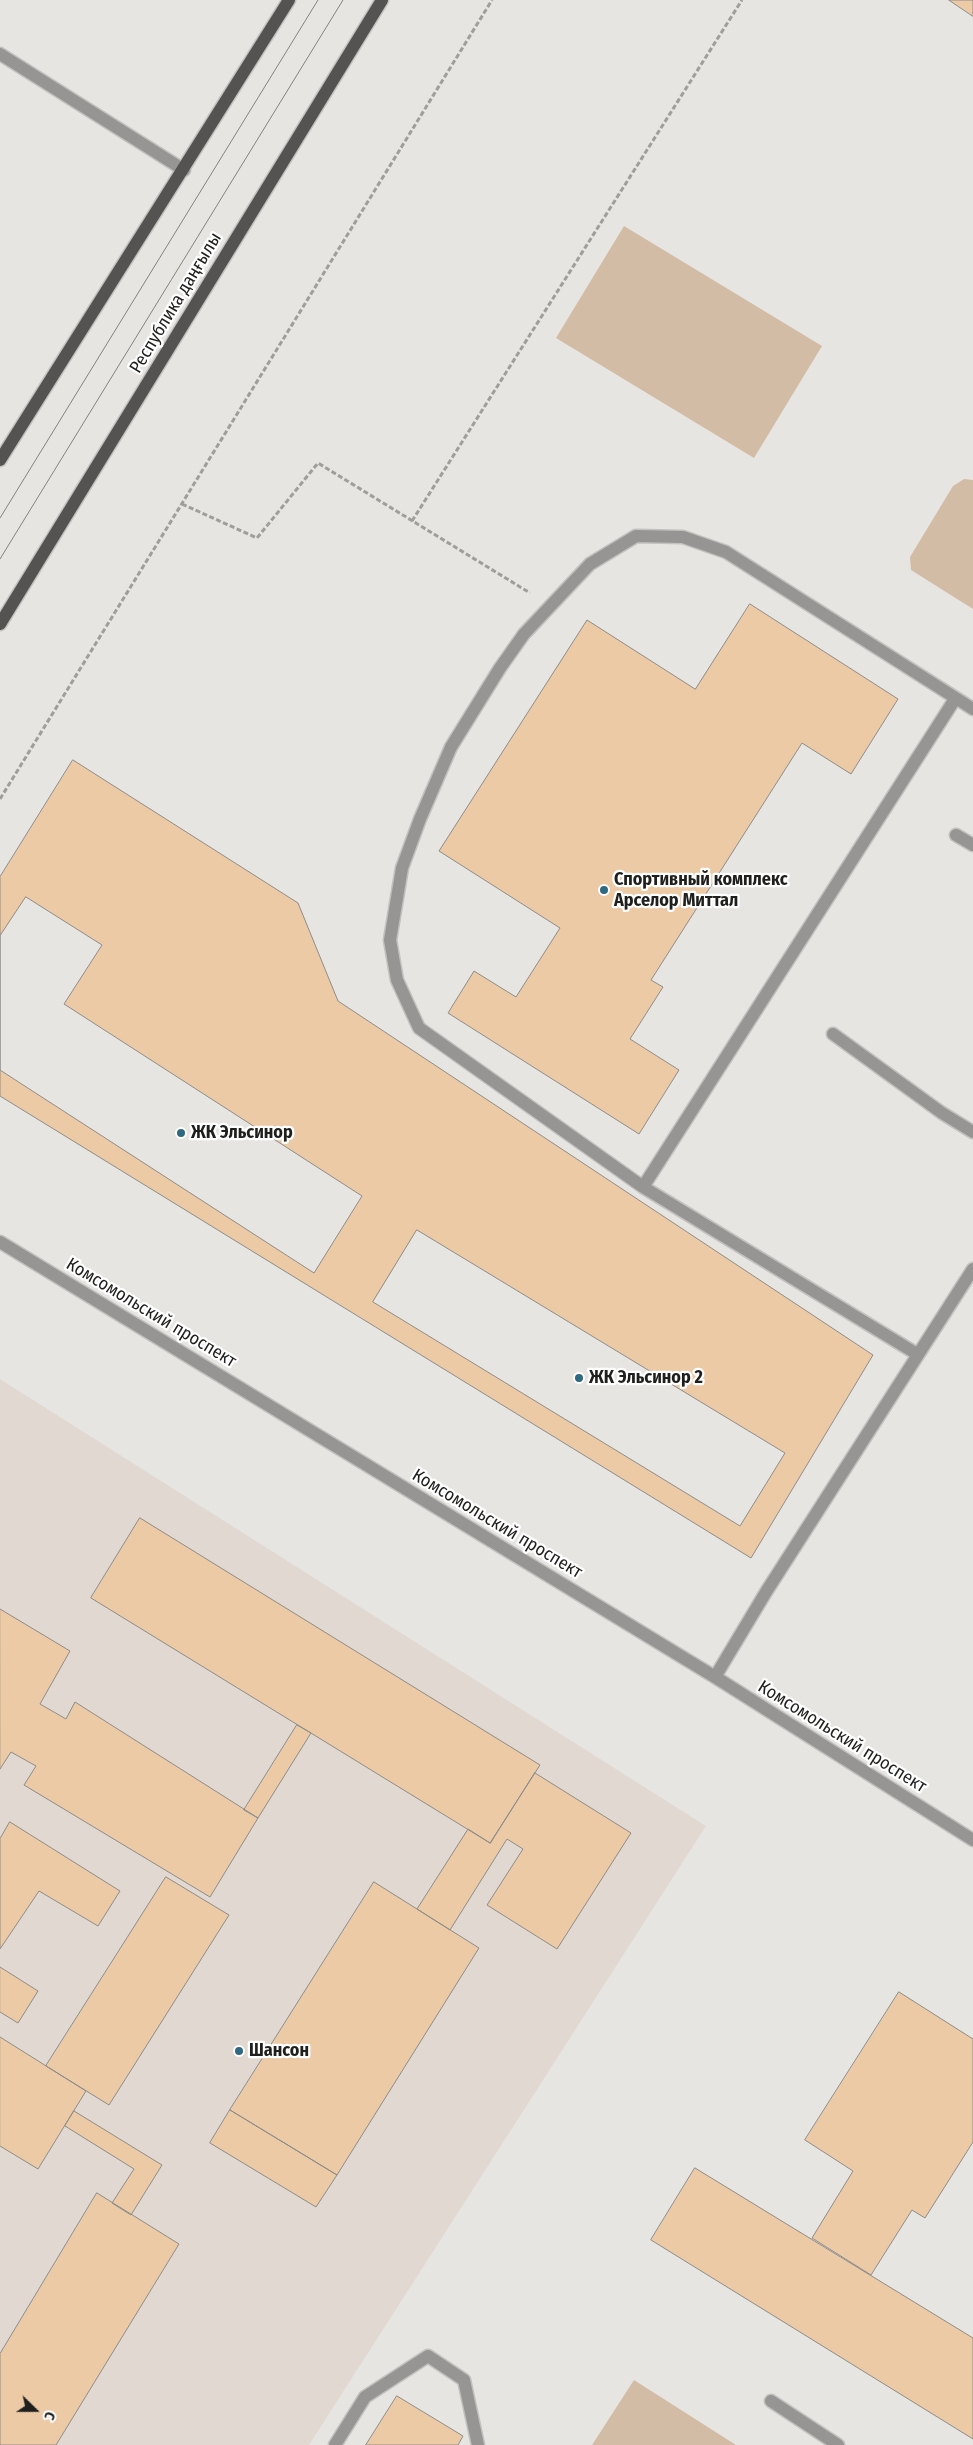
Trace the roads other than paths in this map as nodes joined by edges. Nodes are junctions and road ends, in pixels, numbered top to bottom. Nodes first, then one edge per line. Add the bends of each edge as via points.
1 (289, 0) edge
2 (382, 0) edge
3 (0, 54) edge
4 (184, 170) junction
5 (0, 460) edge
6 (0, 624) edge
7 (956, 699) junction
8 (973, 709) edge
9 (956, 835) dead end
10 (973, 845) edge
11 (832, 1034) dead end
12 (973, 1132) edge
13 (643, 1187) junction
14 (0, 1242) edge
15 (973, 1269) edge
16 (917, 1354) junction
17 (715, 1677) junction
18 (973, 1840) edge
19 (771, 2402) dead end
20 (336, 2445) edge
21 (478, 2445) edge
22 (838, 2445) edge

1 - 4 main road
2 - 6 main road, Республика даңғылы
3 - 4 street
4 - 5 main road
7 - 8 street
7 - 13 street
7 - 13 street via 726,552 684,536 636,536 590,564 524,634 500,668 434,781 402,868 390,940 397,980 419,1028
9 - 10 street
11 - 12 street
13 - 16 street
14 - 17 street, Комсомольский проспект
15 - 16 street
16 - 17 street
17 - 18 street, Комсомольский проспект
19 - 22 street
20 - 21 street via 365,2397 428,2356 464,2380

